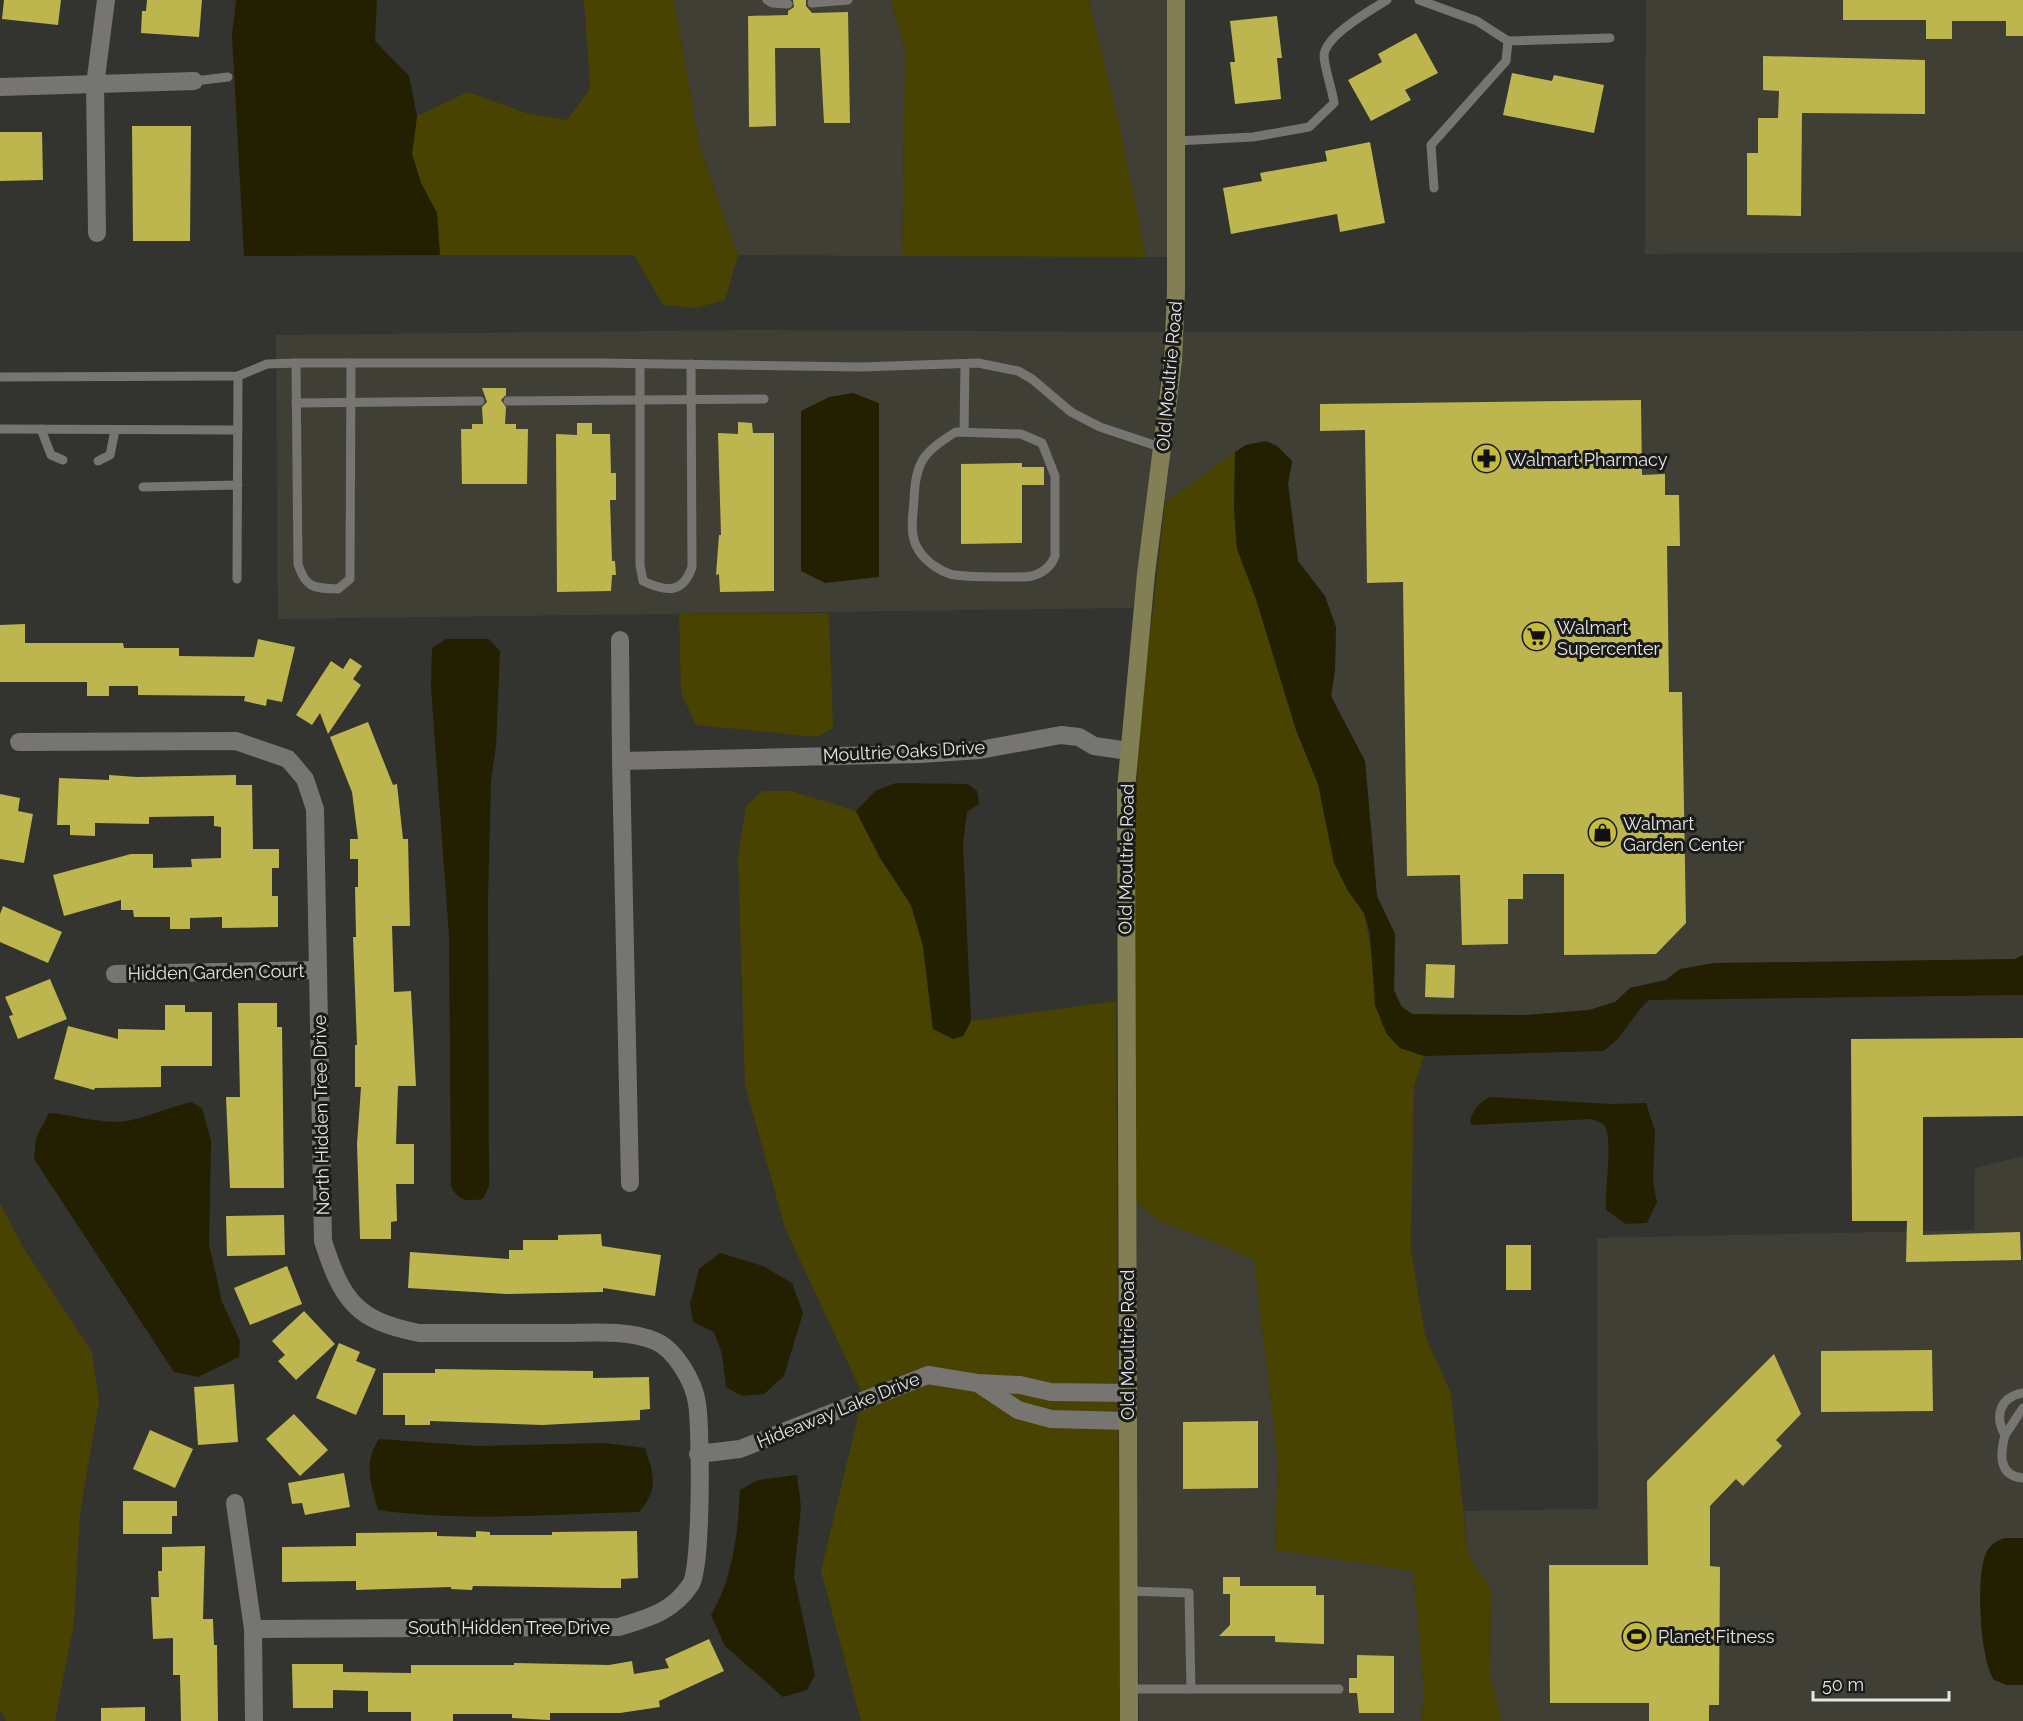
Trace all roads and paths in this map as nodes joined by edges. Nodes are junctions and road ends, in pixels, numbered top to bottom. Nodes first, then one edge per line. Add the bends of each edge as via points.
1 (106, 0) edge
2 (767, 0) edge
3 (848, 0) edge
4 (1176, 0) edge
5 (1387, 0) edge
6 (1419, 0) edge
7 (812, 3) dead end
8 (788, 4) dead end
9 (1611, 38) dead end
10 (1508, 41) junction
11 (228, 77) dead end
12 (194, 81) joint
13 (95, 85) junction
14 (0, 87) edge
15 (1176, 141) junction
16 (1434, 188) dead end
17 (97, 233) dead end
18 (296, 363) junction
19 (351, 363) junction
20 (640, 364) junction
21 (691, 364) junction
22 (965, 364) junction
23 (238, 376) junction
24 (0, 377) edge
25 (690, 399) junction
26 (764, 399) dead end
27 (641, 400) junction
28 (508, 401) dead end
29 (296, 402) junction
30 (480, 402) dead end
31 (351, 403) junction
32 (0, 429) edge
33 (41, 429) junction
34 (115, 429) junction
35 (238, 430) junction
36 (964, 432) junction
37 (1163, 448) junction
38 (63, 460) dead end
39 (98, 461) dead end
40 (238, 485) junction
41 (143, 487) dead end
42 (237, 579) dead end
43 (620, 640) dead end
44 (19, 742) dead end
45 (1129, 751) junction
46 (621, 761) junction
47 (318, 970) junction
48 (115, 974) dead end
49 (630, 1183) dead end
50 (977, 1383) junction
51 (1128, 1393) junction
52 (2023, 1393) edge
53 (2023, 1408) edge
54 (1128, 1421) junction
55 (2005, 1435) junction
56 (698, 1454) junction
57 (2023, 1478) edge
58 (236, 1503) dead end
59 (1129, 1591) junction
60 (254, 1629) junction
61 (1129, 1689) junction
62 (1191, 1689) junction
63 (1339, 1689) dead end
64 (254, 1721) edge
65 (1130, 1721) edge

1 - 13 street
2 - 8 lane
3 - 7 lane
4 - 15 main road, Old Moultrie Road
5 - 15 lane via 1359,17 1328,44 1324,55 1334,103 1309,127 1253,137
6 - 10 lane via 1477,21
9 - 10 lane
10 - 16 lane via 1506,61 1431,145
11 - 12 lane
12 - 13 street
13 - 14 street
13 - 17 street
15 - 37 main road, Old Moultrie Road via 1176,291
18 - 19 lane
18 - 23 lane via 267,364
18 - 29 lane
19 - 20 lane
19 - 31 lane
20 - 21 lane
20 - 27 lane
21 - 22 lane
21 - 25 lane
22 - 36 lane
22 - 37 lane via 1018,371 1071,412 1100,427
23 - 24 lane
23 - 35 lane
25 - 26 lane
25 - 27 lane
25 - 27 lane via 692,567 687,581 675,588 658,588 643,581 640,565
27 - 28 lane
29 - 31 lane
29 - 31 lane via 298,564 302,578 314,588 338,589 350,579
30 - 31 lane
32 - 33 lane
33 - 34 lane
33 - 38 lane via 51,455
34 - 35 lane
34 - 39 lane via 110,455
35 - 40 lane
36 - 36 lane via 1021,434 1042,443 1055,476 1055,556 1043,571 1030,577 951,575 918,550 913,538 914,478 918,466 941,441
37 - 45 main road, Old Moultrie Road
40 - 41 lane
40 - 42 lane
43 - 46 street
44 - 47 street, North Hidden Tree Drive via 236,741 288,759 305,779 315,809
45 - 46 street, Moultrie Oaks Drive via 1094,746 1079,737 1061,735 941,753
45 - 51 main road, Old Moultrie Road via 1125,867
46 - 49 street
47 - 48 street, Hidden Garden Court
47 - 56 street, North Hidden Tree Drive via 323,1241 334,1277 351,1303 372,1319 418,1333 617,1333 656,1341 686,1373 697,1402
50 - 51 street, Hideaway Lake Drive via 1020,1385 1051,1392
50 - 54 street, Hideaway Lake Drive via 1018,1410 1051,1419
50 - 56 street, Hideaway Lake Drive via 928,1375 740,1449
51 - 54 main road, Old Moultrie Road
52 - 55 lane via 2003,1403 2000,1425
53 - 55 lane
54 - 59 main road, Old Moultrie Road
55 - 57 lane via 2003,1466 2008,1473
56 - 60 street, South Hidden Tree Drive via 699,1550 693,1582 663,1613 619,1627
58 - 60 street
59 - 61 main road, Old Moultrie Road
59 - 62 lane via 1189,1593
60 - 64 street
61 - 62 lane
61 - 65 main road, Old Moultrie Road
62 - 63 lane

